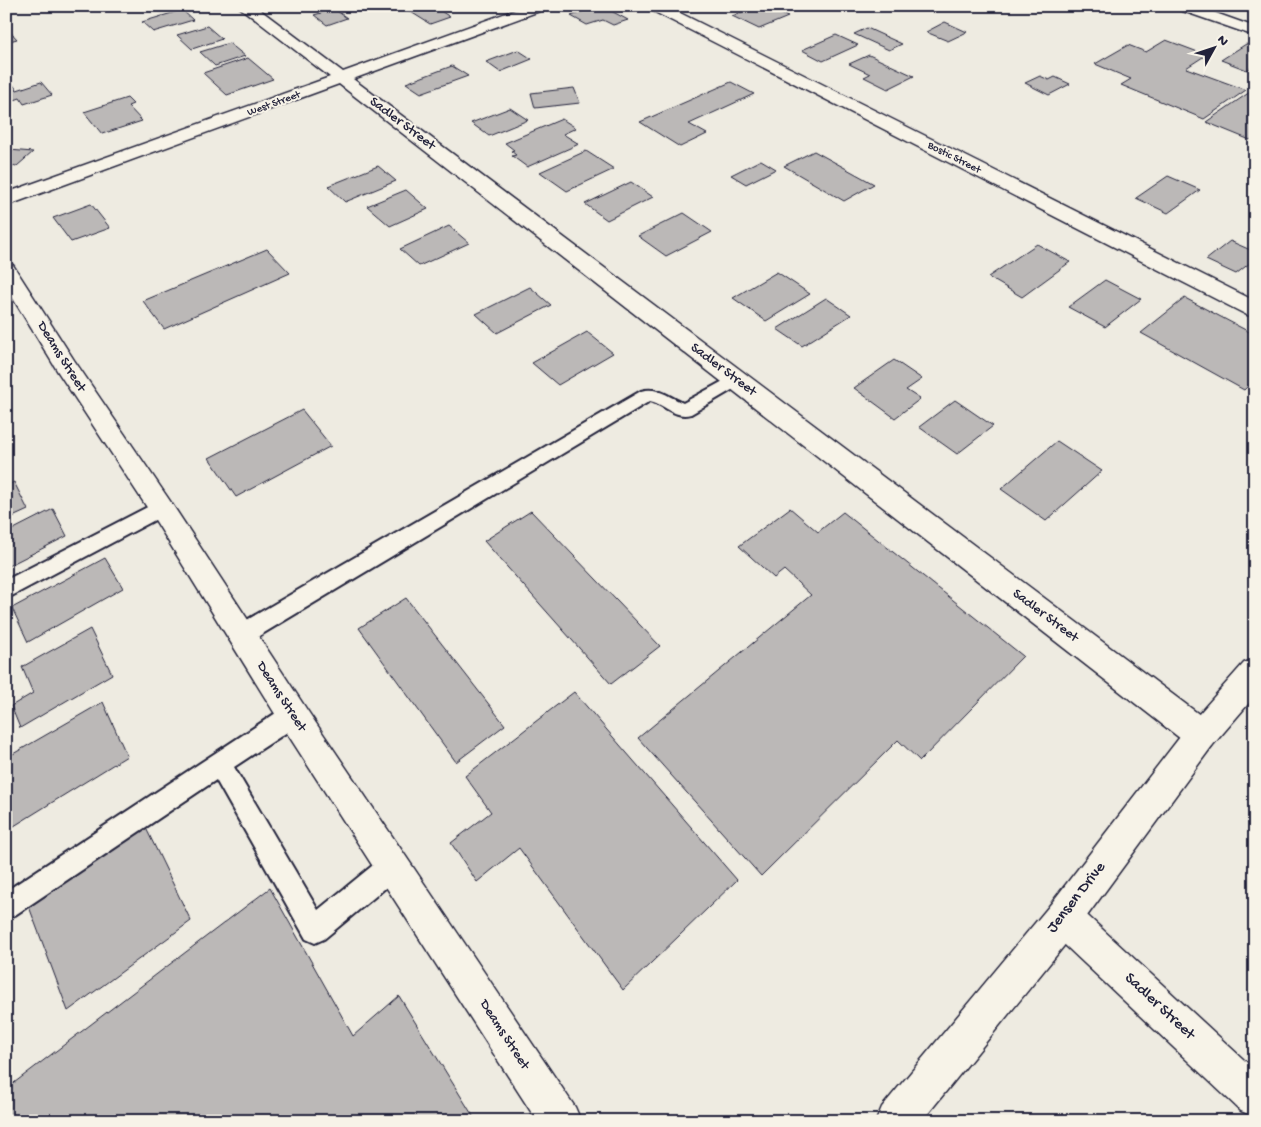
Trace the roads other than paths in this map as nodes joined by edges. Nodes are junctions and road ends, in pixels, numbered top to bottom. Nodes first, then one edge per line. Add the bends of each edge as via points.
1 (245, 6) edge
2 (540, 6) edge
3 (654, 6) edge
4 (1182, 6) edge
5 (1255, 32) edge
6 (343, 80) junction
7 (6, 200) edge
8 (6, 270) edge
9 (1255, 310) edge
10 (736, 380) junction
11 (160, 508) junction
12 (6, 590) edge
13 (241, 635) junction
14 (1255, 673) edge
15 (293, 715) junction
16 (1201, 735) junction
17 (220, 765) junction
18 (392, 866) junction
19 (6, 906) edge
20 (1063, 918) junction
21 (1255, 1097) edge
22 (561, 1121) edge
23 (896, 1121) edge

1 - 6 street, Sadler Street
2 - 6 street, West Street
3 - 9 street, Bostic Street
4 - 5 street
6 - 7 street, West Street
6 - 10 street, Sadler Street
8 - 11 street, Deams Street
10 - 13 lane via 685,410 675,408 658,396 646,395
10 - 16 street, Sadler Street
11 - 12 lane
11 - 13 street, Deams Street
13 - 15 street, Deams Street
14 - 16 street, Jensen Drive
15 - 17 lane
15 - 18 street, Deams Street
16 - 20 street, Jensen Drive
17 - 18 lane via 315,930
17 - 19 lane
18 - 22 street, Deams Street
20 - 21 street, Sadler Street
20 - 23 street, Jensen Drive

